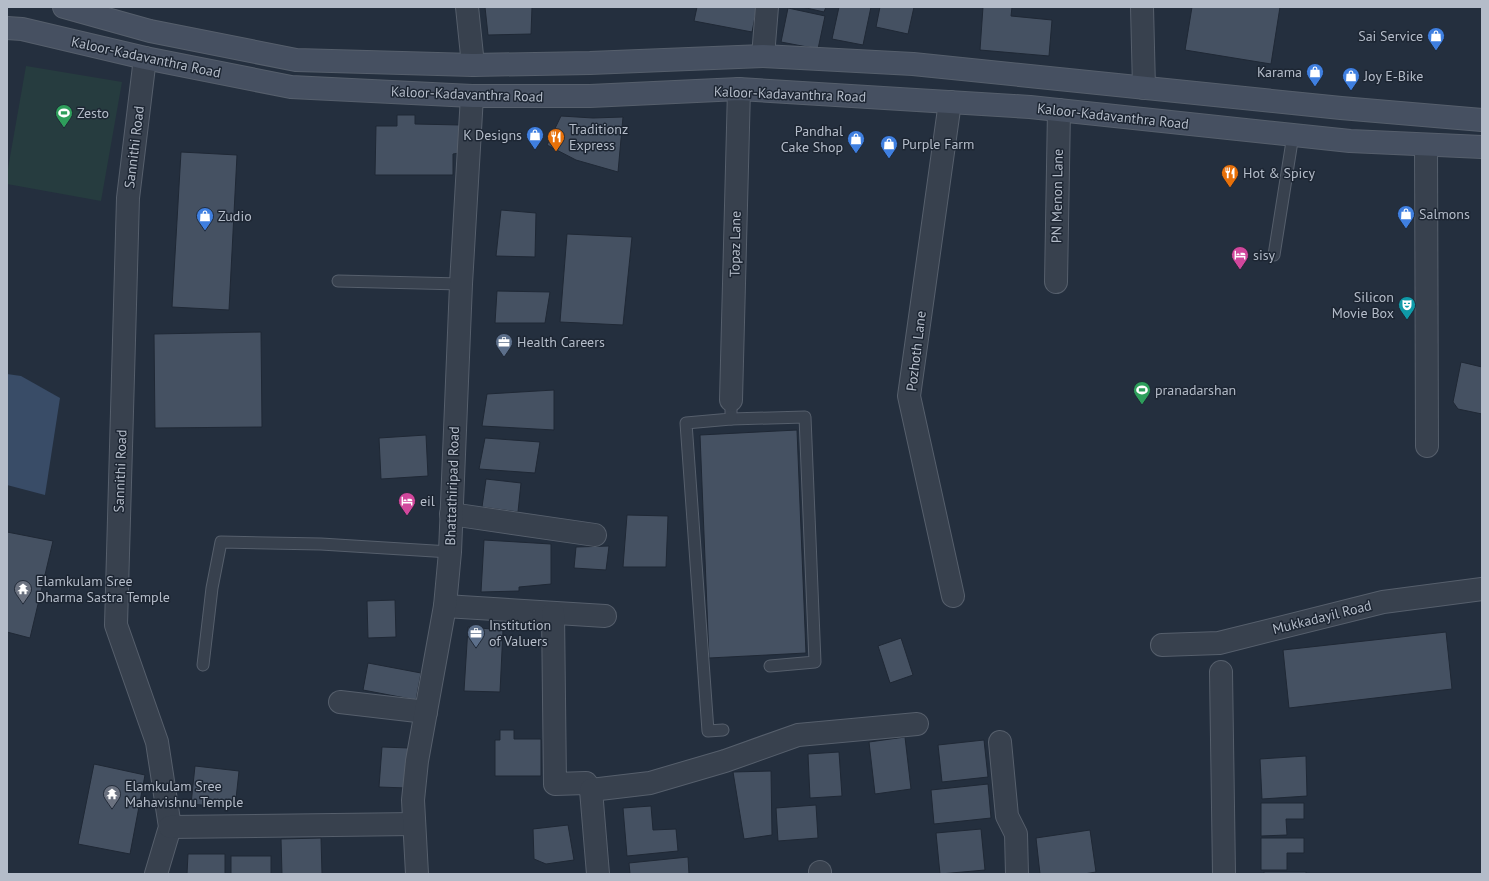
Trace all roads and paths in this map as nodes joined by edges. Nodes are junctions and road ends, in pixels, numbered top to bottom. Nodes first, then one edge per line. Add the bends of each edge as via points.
1 (64, 7) edge
2 (467, 7) edge
3 (767, 7) edge
4 (1142, 7) edge
5 (7, 28) edge
6 (763, 56) junction
7 (145, 58) junction
8 (473, 65) junction
9 (1144, 88) junction
10 (739, 89) junction
11 (472, 96) junction
12 (950, 102) junction
13 (1059, 110) junction
14 (1140, 119) junction
15 (1482, 120) edge
16 (1293, 135) junction
17 (1426, 145) junction
18 (1482, 147) edge
19 (1274, 255) dead end
20 (338, 281) dead end
21 (1056, 282) dead end
22 (461, 284) junction
23 (731, 410) junction
24 (1427, 446) dead end
25 (451, 514) junction
26 (596, 535) dead end
27 (450, 552) junction
28 (1482, 589) edge
29 (953, 596) dead end
30 (445, 606) junction
31 (553, 613) junction
32 (605, 616) dead end
33 (1162, 645) dead end
34 (203, 665) dead end
35 (770, 666) dead end
36 (1221, 672) dead end
37 (340, 702) dead end
38 (426, 712) junction
39 (917, 724) dead end
40 (724, 730) dead end
41 (1000, 742) dead end
42 (591, 790) junction
43 (414, 824) junction
44 (170, 827) junction
45 (156, 874) edge
46 (417, 874) edge
47 (598, 874) edge
48 (1017, 874) edge
49 (1224, 874) edge

1 - 8 main road, Kaloor-Kadavanthra Road via 150,31 296,60
2 - 8 street
3 - 6 street
4 - 9 street
5 - 7 main road, Kaloor-Kadavanthra Road via 22,29
6 - 8 main road, Kaloor-Kadavanthra Road via 590,64
6 - 9 main road, Kaloor-Kadavanthra Road via 913,64
7 - 11 main road, Kaloor-Kadavanthra Road via 291,87
7 - 44 street, Sannithi Road via 128,198 116,625 157,742
8 - 11 main road
9 - 14 main road
9 - 15 main road, Kaloor-Kadavanthra Road
10 - 11 main road, Kaloor-Kadavanthra Road via 590,96
10 - 12 main road, Kaloor-Kadavanthra Road
10 - 23 street, Topaz Lane
11 - 22 street, Bhattathiripad Road
12 - 13 main road, Kaloor-Kadavanthra Road
12 - 29 street, Pozhoth Lane via 909,396
13 - 14 main road, Kaloor-Kadavanthra Road
13 - 21 street, PN Menon Lane
14 - 16 main road, Kaloor-Kadavanthra Road
16 - 17 main road, Kaloor-Kadavanthra Road
16 - 19 lane
17 - 18 main road, Kaloor-Kadavanthra Road
17 - 24 street
20 - 22 lane
22 - 25 street, Bhattathiripad Road
23 - 35 lane via 805,417 815,662
23 - 40 lane via 686,423 708,731
25 - 26 street
25 - 27 street, Bhattathiripad Road
27 - 30 street, Bhattathiripad Road
27 - 34 lane via 322,544 221,542 212,588
28 - 33 street, Mukkadayil Road via 1383,602 1219,643
30 - 31 street
30 - 38 street, Bhattathiripad Road
31 - 32 street
31 - 42 street via 555,784 586,783
36 - 49 street
37 - 38 street
38 - 43 street, Bhattathiripad Road via 417,761 413,800
39 - 42 street via 798,735 725,761 650,783
41 - 48 street via 1007,816 1016,834
42 - 47 street
43 - 44 street
43 - 46 street, Bhattathiripad Road
44 - 45 street, Sannithi Road

